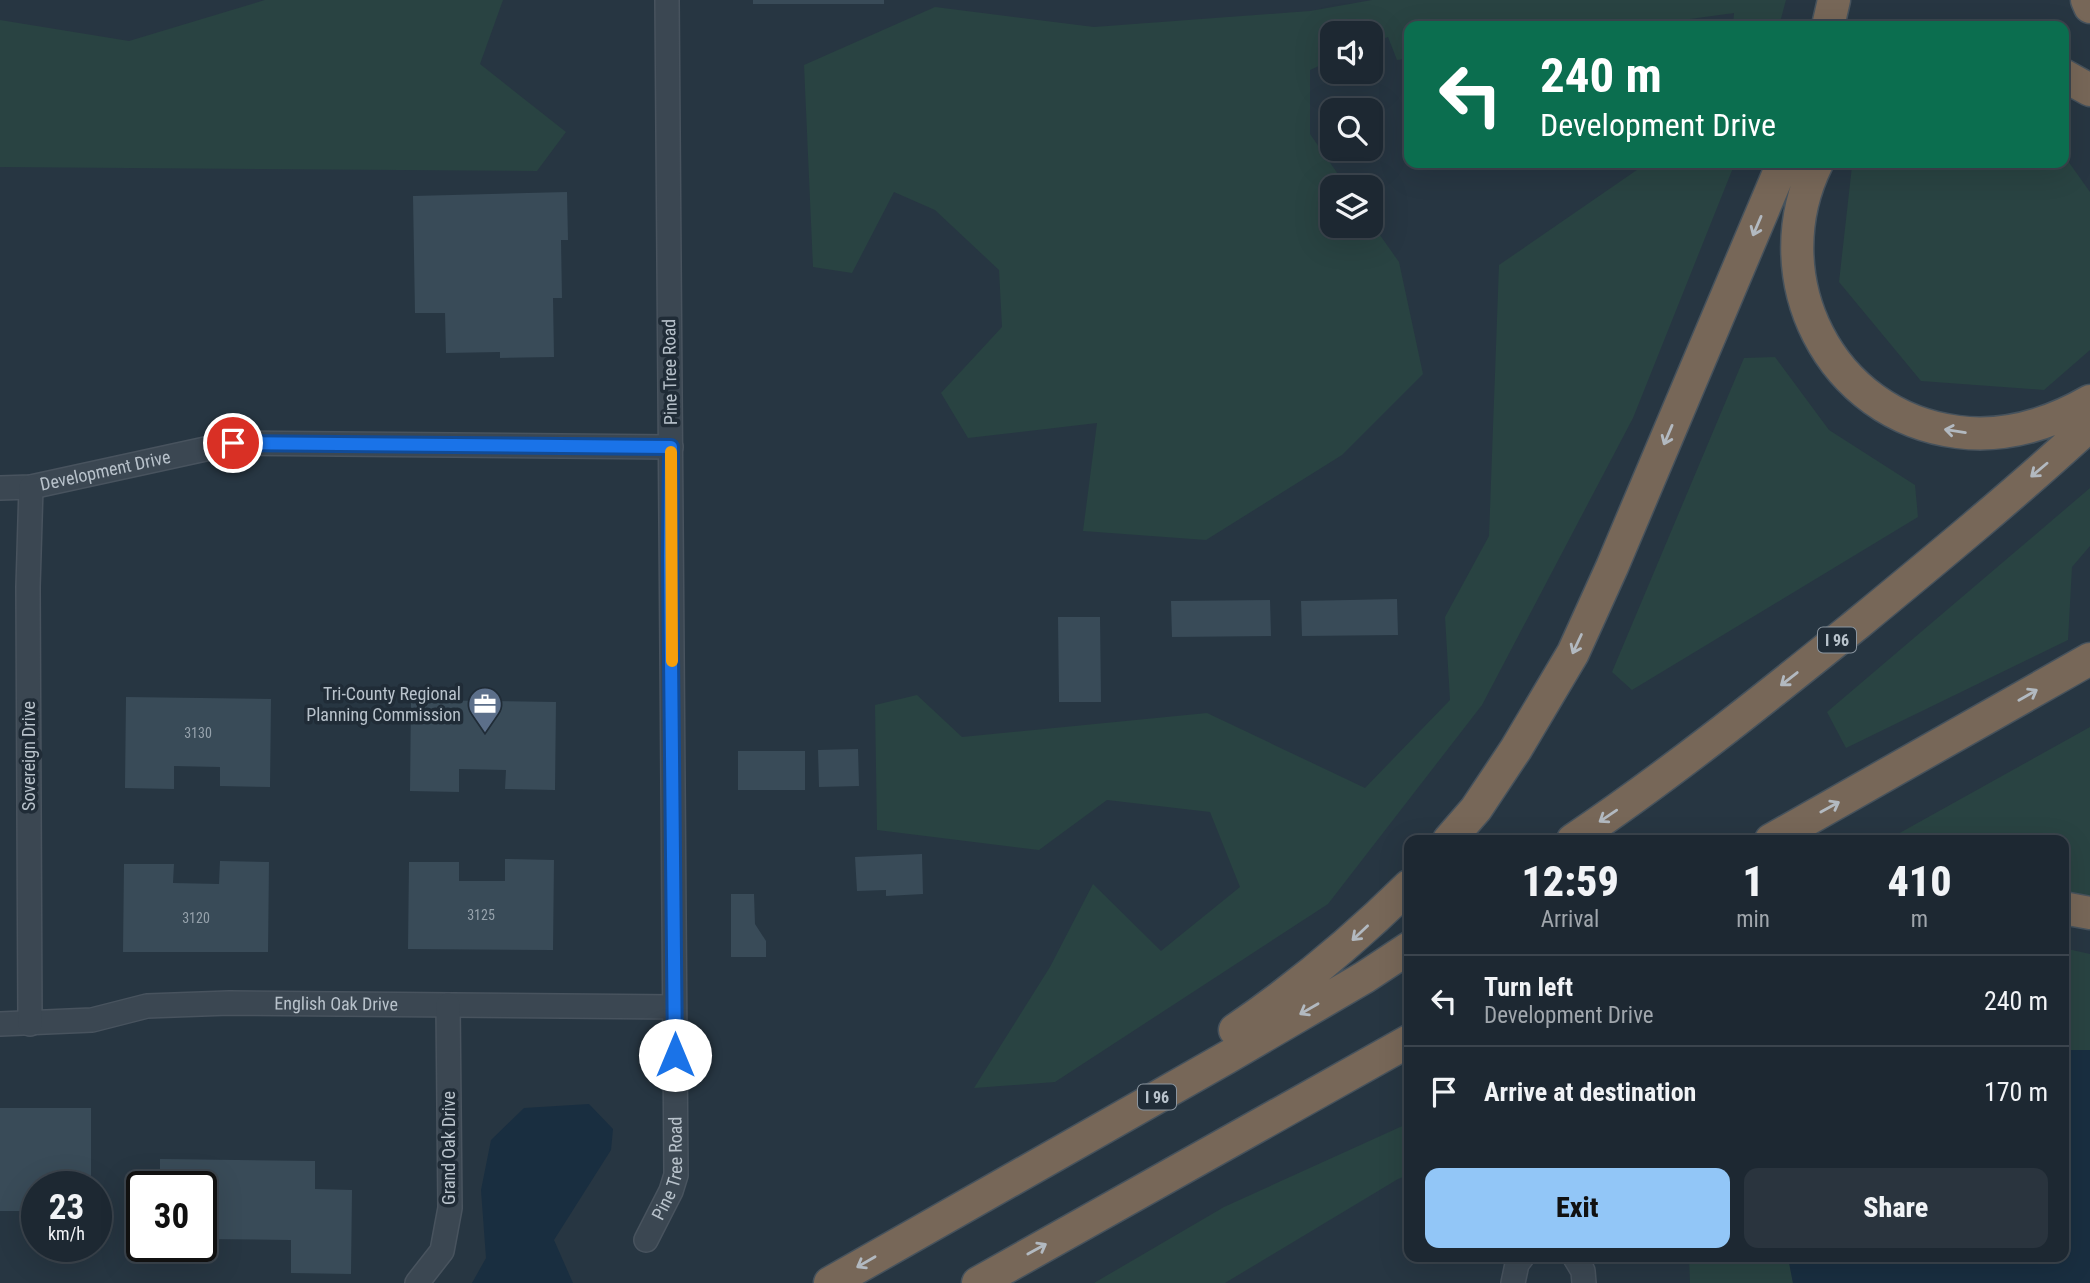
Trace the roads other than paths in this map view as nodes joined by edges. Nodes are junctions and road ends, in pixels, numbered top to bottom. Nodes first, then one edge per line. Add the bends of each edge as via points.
1 (667, 0) edge
2 (1834, 0) edge
3 (2087, 0) edge
4 (2090, 7) edge
5 (1829, 21) edge
6 (2069, 78) edge
7 (2090, 90) edge
8 (1781, 168) edge
9 (1815, 168) edge
10 (2090, 401) edge
11 (2090, 425) edge
12 (671, 447) junction
13 (31, 487) junction
14 (0, 488) edge
15 (2090, 659) edge
16 (1453, 835) edge
17 (1580, 835) edge
18 (1780, 835) edge
19 (1404, 891) edge
20 (2069, 909) edge
21 (2090, 913) edge
22 (1404, 951) edge
23 (448, 1005) junction
24 (674, 1007) junction
25 (0, 1024) edge
26 (30, 1024) junction
27 (1404, 1044) edge
28 (1404, 1067) edge
29 (1197, 1159) junction
30 (646, 1240) dead end
31 (902, 1242) junction
32 (1518, 1262) edge
33 (1578, 1262) edge
34 (417, 1283) edge
35 (830, 1283) edge
36 (978, 1283) edge
37 (1513, 1283) edge
38 (1584, 1283) edge

1 - 12 street, Pine Tree Road
2 - 5 highway
3 - 4 highway
6 - 7 highway
8 -> 16 highway via 1573,653 1516,749
10 -> 9 highway via 2039,425 1975,434 1911,420 1864,391 1824,346 1802,293 1798,229 1804,194
11 -> 17 highway, I 96 via 1803,668
12 - 13 street, Development Drive via 233,443
12 - 24 street, Pine Tree Road
13 - 14 street, Development Drive
13 - 26 street, Sovereign Drive
18 -> 15 highway
19 -> 31 highway via 1278,1001 1174,1071 995,1176
20 - 21 highway
22 -> 31 highway, I 96
23 - 24 street, English Oak Drive
23 - 26 street, English Oak Drive via 188,1004 147,1006 92,1020
23 - 34 street, Grand Oak Drive via 450,1208 442,1251
24 - 30 street, Pine Tree Road via 676,1175
25 - 26 street, English Oak Drive
27 - 29 highway
28 - 29 highway
36 -> 29 highway
31 -> 35 highway, I 96
32 - 37 street
33 - 38 street

